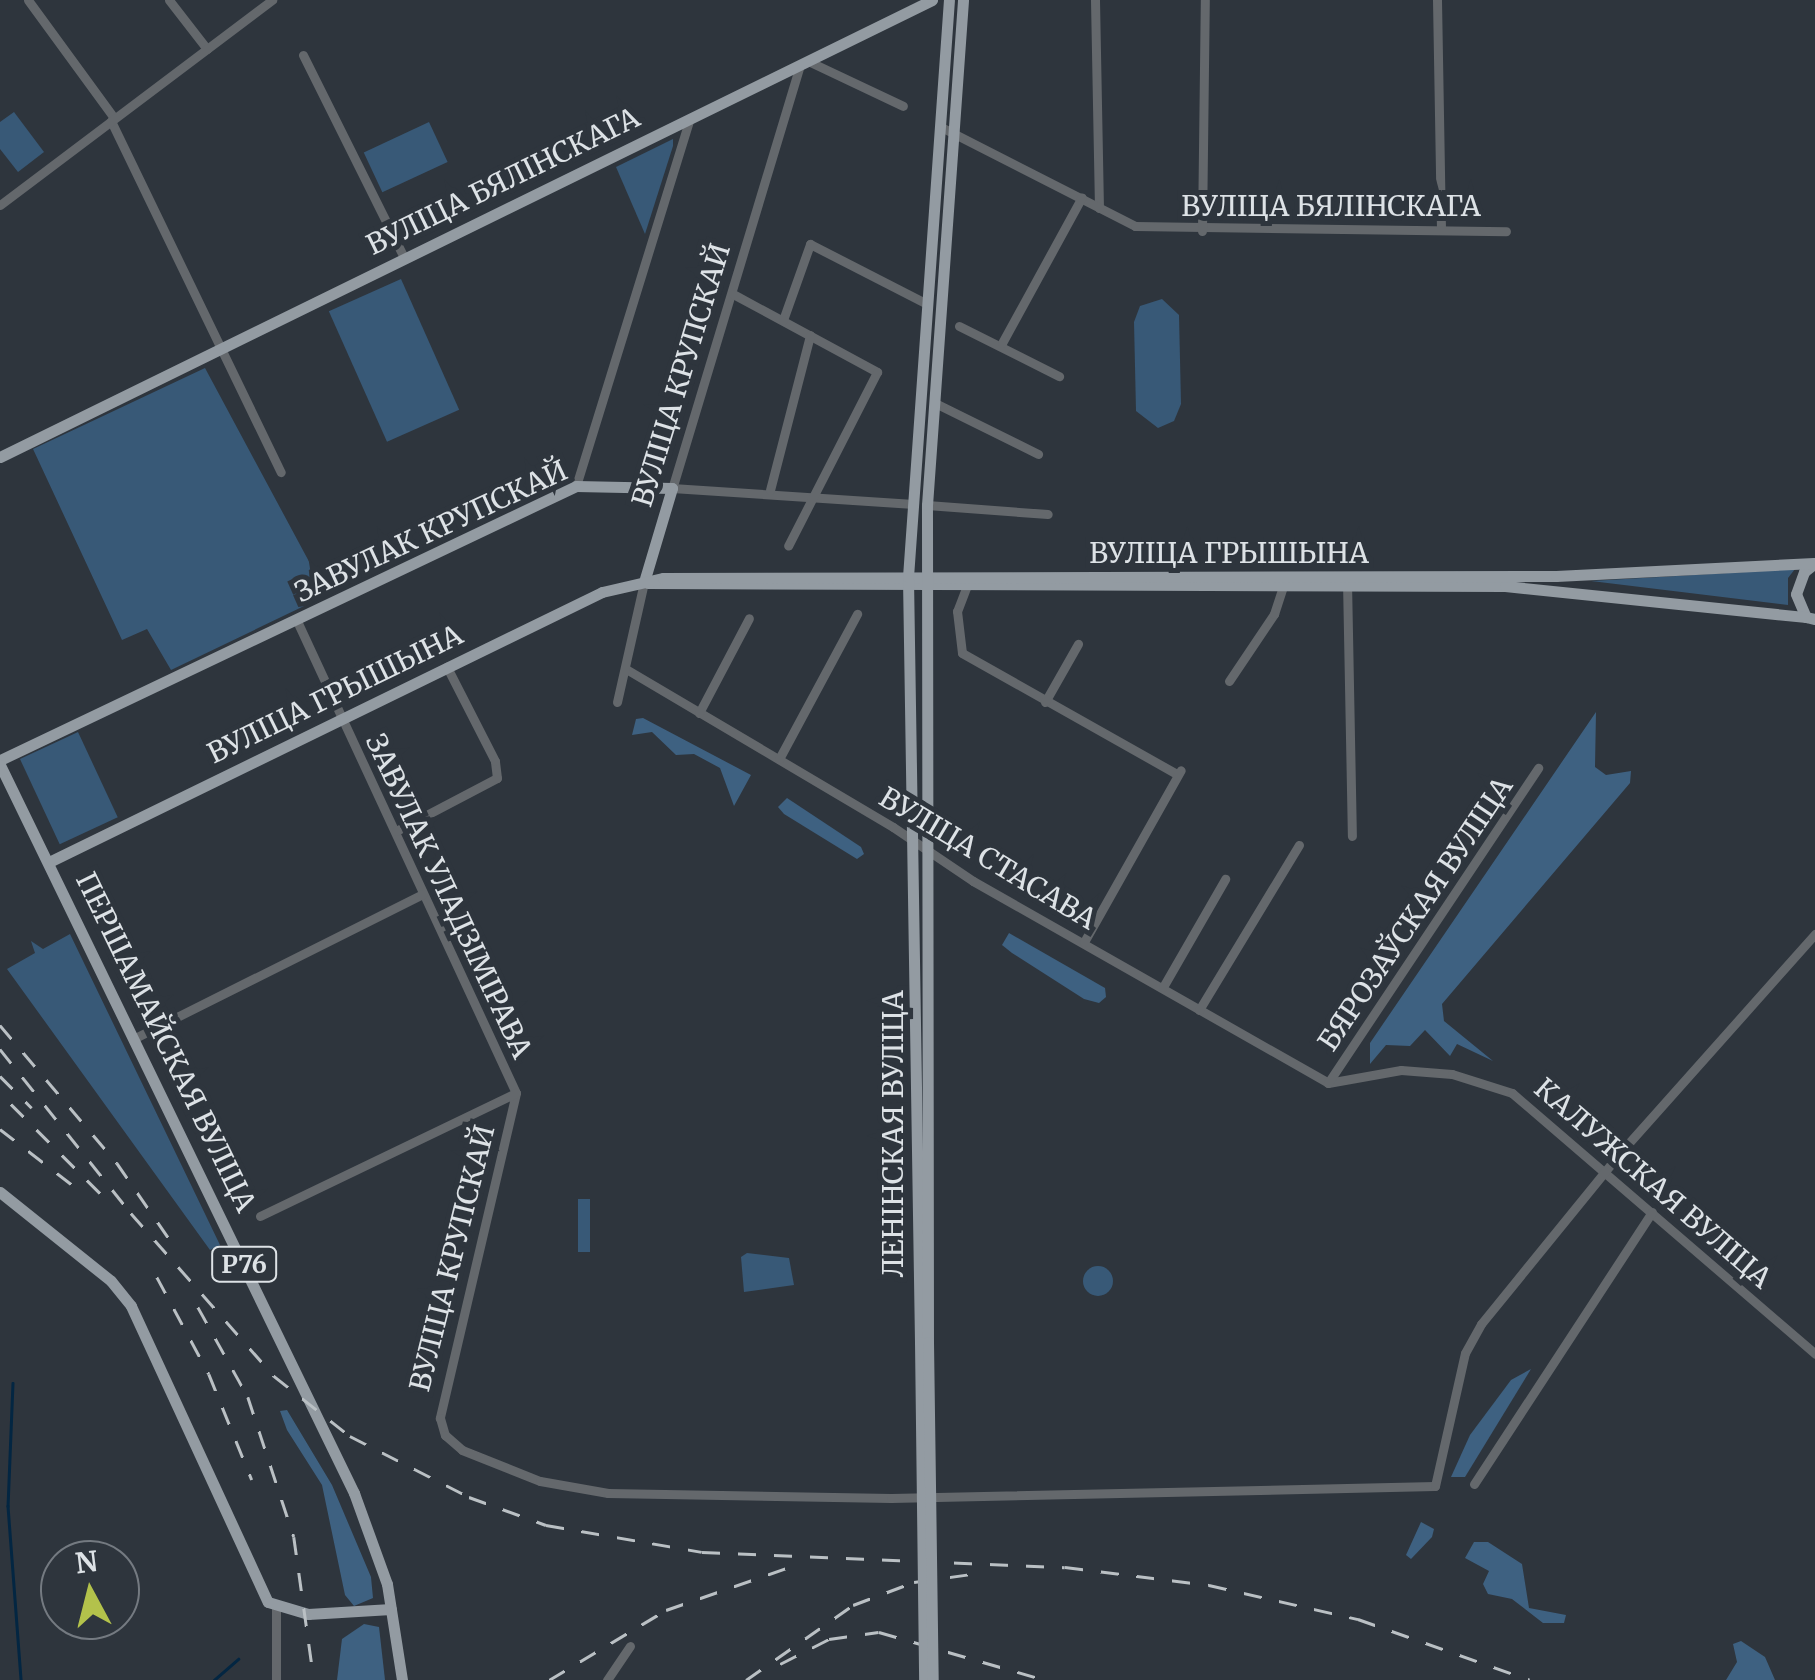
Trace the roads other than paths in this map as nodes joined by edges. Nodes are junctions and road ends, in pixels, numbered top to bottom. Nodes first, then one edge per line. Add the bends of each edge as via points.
1 (28, 0) edge
2 (168, 0) edge
3 (272, 0) edge
4 (932, 0) edge
5 (949, 0) edge
6 (964, 0) edge
7 (1095, 0) edge
8 (1206, 0) edge
9 (1437, 0) edge
10 (207, 49) junction
11 (303, 55) dead end
12 (804, 63) junction
13 (903, 106) dead end
14 (690, 118) junction
15 (113, 119) junction
16 (940, 127) junction
17 (955, 129) junction
18 (1082, 197) junction
19 (0, 205) edge
20 (1099, 208) junction
21 (1441, 230) junction
22 (1202, 231) junction
23 (1506, 231) dead end
24 (403, 256) junction
25 (733, 294) junction
26 (927, 304) junction
27 (783, 320) junction
28 (959, 326) dead end
29 (810, 335) junction
30 (1002, 342) junction
31 (221, 346) junction
32 (1059, 376) dead end
33 (935, 403) junction
34 (1038, 454) dead end
35 (0, 457) edge
36 (282, 472) dead end
37 (576, 486) junction
38 (672, 488) junction
39 (770, 490) junction
40 (812, 494) junction
41 (913, 504) junction
42 (927, 505) junction
43 (1048, 514) dead end
44 (788, 546) dead end
45 (1814, 563) edge
46 (644, 582) junction
47 (908, 582) junction
48 (926, 582) junction
49 (1348, 583) junction
50 (966, 588) junction
51 (1282, 589) junction
52 (858, 614) dead end
53 (749, 618) dead end
54 (1811, 618) edge
55 (296, 621) junction
56 (1078, 644) dead end
57 (448, 666) junction
58 (626, 670) junction
59 (1229, 681) dead end
60 (616, 702) dead end
61 (1045, 702) junction
62 (699, 713) junction
63 (341, 719) junction
64 (779, 760) junction
65 (0, 762) edge
66 (1538, 768) dead end
67 (396, 832) junction
68 (1352, 836) dead end
69 (921, 845) junction
70 (1299, 845) dead end
71 (51, 860) junction
72 (1225, 879) dead end
73 (423, 894) junction
74 (1815, 934) edge
75 (1084, 942) junction
76 (1163, 987) junction
77 (1199, 1010) junction
78 (133, 1039) junction
79 (1328, 1083) junction
80 (516, 1093) junction
81 (1608, 1171) junction
82 (0, 1192) edge
83 (1652, 1212) junction
84 (260, 1216) dead end
85 (924, 1342) junction
86 (1815, 1354) edge
87 (1474, 1484) dead end
88 (276, 1607) junction
89 (391, 1609) junction
90 (630, 1646) dead end
91 (276, 1680) edge
92 (402, 1680) edge
93 (607, 1680) edge
94 (924, 1680) edge
95 (934, 1680) edge

1 - 15 street
2 - 10 street
3 - 10 street
4 - 12 main road, ВУЛІЦА БЯЛІНСКАГА
5 - 16 main road
6 - 17 main road
7 - 20 street
8 - 22 street
9 - 21 street
10 - 15 street
11 - 24 street
12 - 13 street
12 - 14 main road, ВУЛІЦА БЯЛІНСКАГА
12 - 25 street, ВУЛІЦА КРУПСКАЙ
14 - 24 main road, ВУЛІЦА БЯЛІНСКАГА
14 - 37 street
15 - 19 street
15 - 31 street
16 - 17 street, ВУЛІЦА БЯЛІНСКАГА
16 - 26 main road
17 - 18 street, ВУЛІЦА БЯЛІНСКАГА
17 - 33 main road
18 - 20 street, ВУЛІЦА БЯЛІНСКАГА
18 - 30 street
20 - 22 street, ВУЛІЦА БЯЛІНСКАГА via 1134,226
21 - 22 street, ВУЛІЦА БЯЛІНСКАГА
21 - 23 street, ВУЛІЦА БЯЛІНСКАГА
24 - 31 main road, ВУЛІЦА БЯЛІНСКАГА
25 - 27 street
25 - 38 street, ВУЛІЦА КРУПСКАЙ
26 - 27 street via 810,244
26 - 41 main road
27 - 29 street
28 - 30 street
29 - 39 street
29 - 40 street via 877,372
30 - 32 street
31 - 35 main road, ВУЛІЦА БЯЛІНСКАГА
31 - 36 street
33 - 34 street
33 - 42 main road
37 - 38 main road, ЗАВУЛАК КРУПСКАЙ
37 - 55 main road, ЗАВУЛАК КРУПСКАЙ
38 - 39 street, ЗАВУЛАК КРУПСКАЙ
38 - 46 main road, ВУЛІЦА КРУПСКАЙ
39 - 40 street, ЗАВУЛАК КРУПСКАЙ
40 - 41 street, ЗАВУЛАК КРУПСКАЙ
40 - 44 street
41 - 47 main road
42 - 43 street
42 - 48 main road
45 - 49 main road, ВУЛІЦА ГРЫШЫНА
45 - 54 main road via 1798,583
46 - 47 main road, ВУЛІЦА ГРЫШЫНА
46 - 57 main road, ВУЛІЦА ГРЫШЫНА via 602,592
46 - 58 street, ВУЛІЦА КРУПСКАЙ
47 - 48 main road, ВУЛІЦА ГРЫШЫНА
47 - 69 main road, ЛЕНІНСКАЯ ВУЛІЦА
48 - 49 main road, ВУЛІЦА ГРЫШЫНА
48 - 50 main road, ВУЛІЦА ГРЫШЫНА
48 - 69 main road, ЛЕНІНСКАЯ ВУЛІЦА
49 - 51 main road, ВУЛІЦА ГРЫШЫНА
49 - 54 main road, ВУЛІЦА ГРЫШЫНА via 1582,589
49 - 68 street
50 - 51 main road, ВУЛІЦА ГРЫШЫНА
50 - 61 street via 957,610 962,653
51 - 59 street via 1274,614
52 - 64 street
53 - 62 street
55 - 63 street, ЗАВУЛАК УЛАДЗІМІРАВА
55 - 65 main road, ЗАВУЛАК КРУПСКАЙ
56 - 61 street
57 - 63 main road, ВУЛІЦА ГРЫШЫНА
57 - 67 street via 496,761 497,778
58 - 60 street, ВУЛІЦА КРУПСКАЙ
58 - 62 street, ВУЛІЦА СТАСАВА
61 - 75 street via 1179,772
62 - 64 street, ВУЛІЦА СТАСАВА
63 - 67 street, ЗАВУЛАК УЛАДЗІМІРАВА
63 - 71 main road, ВУЛІЦА ГРЫШЫНА
64 - 69 street, ВУЛІЦА СТАСАВА
65 - 71 main road, ПЕРШАМАЙСКАЯ ВУЛІЦА / Р76
66 - 79 street, БЯРОЗАЎСКАЯ ВУЛІЦА
67 - 73 street, ЗАВУЛАК УЛАДЗІМІРАВА
69 - 75 street, ВУЛІЦА СТАСАВА
69 - 85 main road, ЛЕНІНСКАЯ ВУЛІЦА
70 - 77 street
71 - 78 main road, ПЕРШАМАЙСКАЯ ВУЛІЦА / Р76
72 - 76 street
73 - 78 street
73 - 80 street, ЗАВУЛАК УЛАДЗІМІРАВА
74 - 81 street
75 - 76 street, ВУЛІЦА СТАСАВА
76 - 77 street, ВУЛІЦА СТАСАВА
77 - 79 street, ВУЛІЦА СТАСАВА
78 - 89 main road, ПЕРШАМАЙСКАЯ ВУЛІЦА / Р76 via 354,1493
79 - 81 street, КАЛУЖСКАЯ ВУЛІЦА via 1401,1070 1491,1082
80 - 81 street, ВУЛІЦА КРУПСКАЙ via 441,1408 445,1435 462,1450 540,1481 608,1494 891,1498 1435,1486 1465,1353 1480,1324
80 - 84 street
81 - 83 street, КАЛУЖСКАЯ ВУЛІЦА
82 - 88 main road via 111,1281 131,1306 262,1594
83 - 86 street, КАЛУЖСКАЯ ВУЛІЦА
83 - 87 street
85 - 94 main road, ЛЕНІНСКАЯ ВУЛІЦА, bridge
85 - 95 main road, ЛЕНІНСКАЯ ВУЛІЦА, bridge
88 - 89 main road via 320,1615
88 - 91 street
89 - 92 main road, ПЕРШАМАЙСКАЯ ВУЛІЦА / Р76
90 - 93 street

